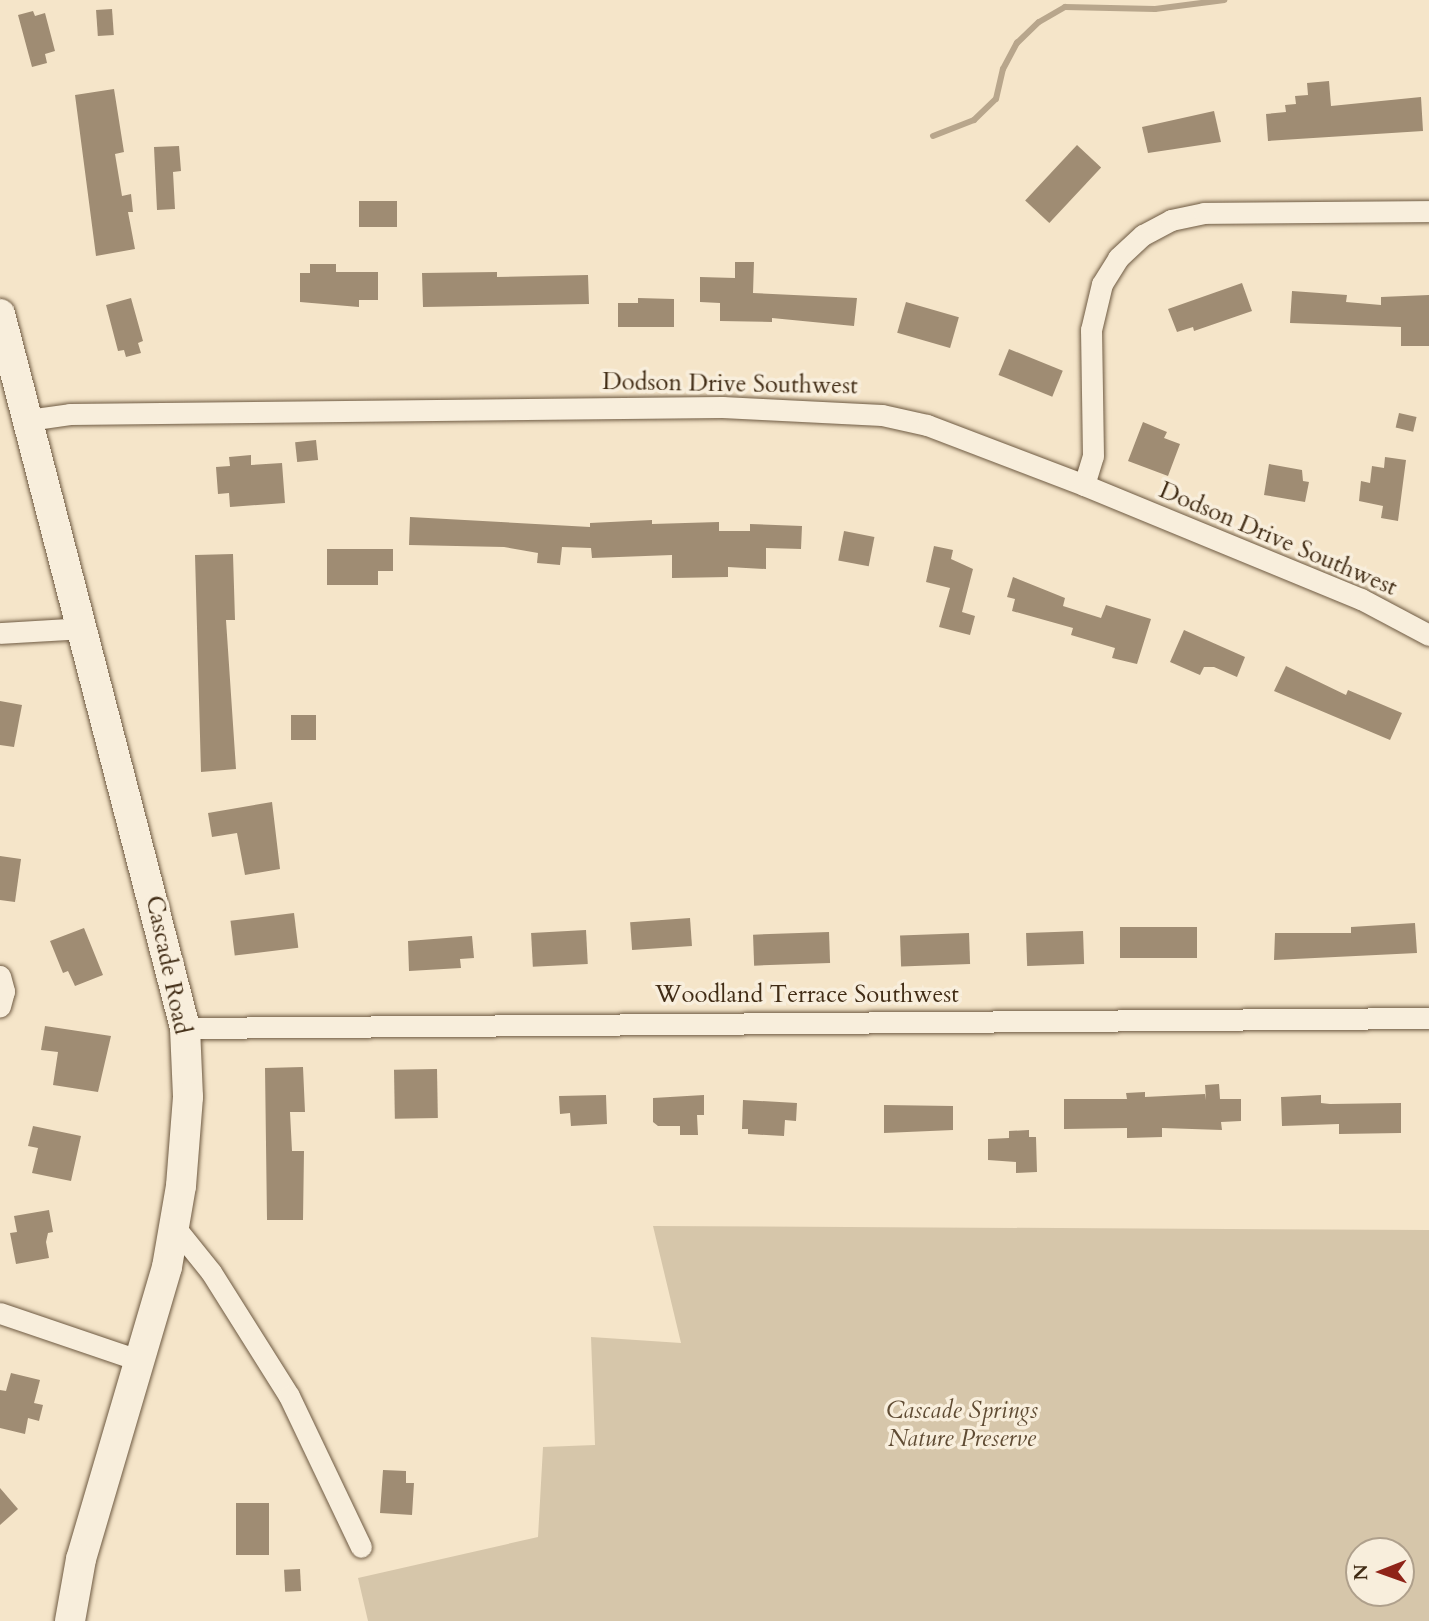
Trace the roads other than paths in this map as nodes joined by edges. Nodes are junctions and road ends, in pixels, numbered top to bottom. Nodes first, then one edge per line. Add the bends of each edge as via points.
1 (1429, 211) edge
2 (0, 314) edge
3 (28, 420) junction
4 (1084, 485) junction
5 (83, 628) junction
6 (0, 633) edge
7 (1429, 635) edge
8 (0, 976) edge
9 (0, 1006) edge
10 (1429, 1018) edge
11 (185, 1028) junction
12 (174, 1226) junction
13 (0, 1313) edge
14 (141, 1361) junction
15 (361, 1546) dead end
16 (70, 1621) edge

1 - 4 street via 1204,213 1171,220 1143,235 1118,258 1102,285 1096,307 1091,330 1093,456
2 - 3 main road, Cascade Road
3 - 4 street, Dodson Drive Southwest via 70,414 837,409 927,425
3 - 5 main road, Cascade Road
4 - 7 street, Dodson Drive Southwest via 1361,599
5 - 6 street
5 - 11 main road, Cascade Road
8 - 9 street via 4,991
10 - 11 street, Woodland Terrace Southwest
11 - 12 main road, Cascade Road via 188,1097
12 - 14 main road, Cascade Road
12 - 15 street via 211,1272 289,1396
13 - 14 street
14 - 16 main road, Cascade Road via 81,1559

